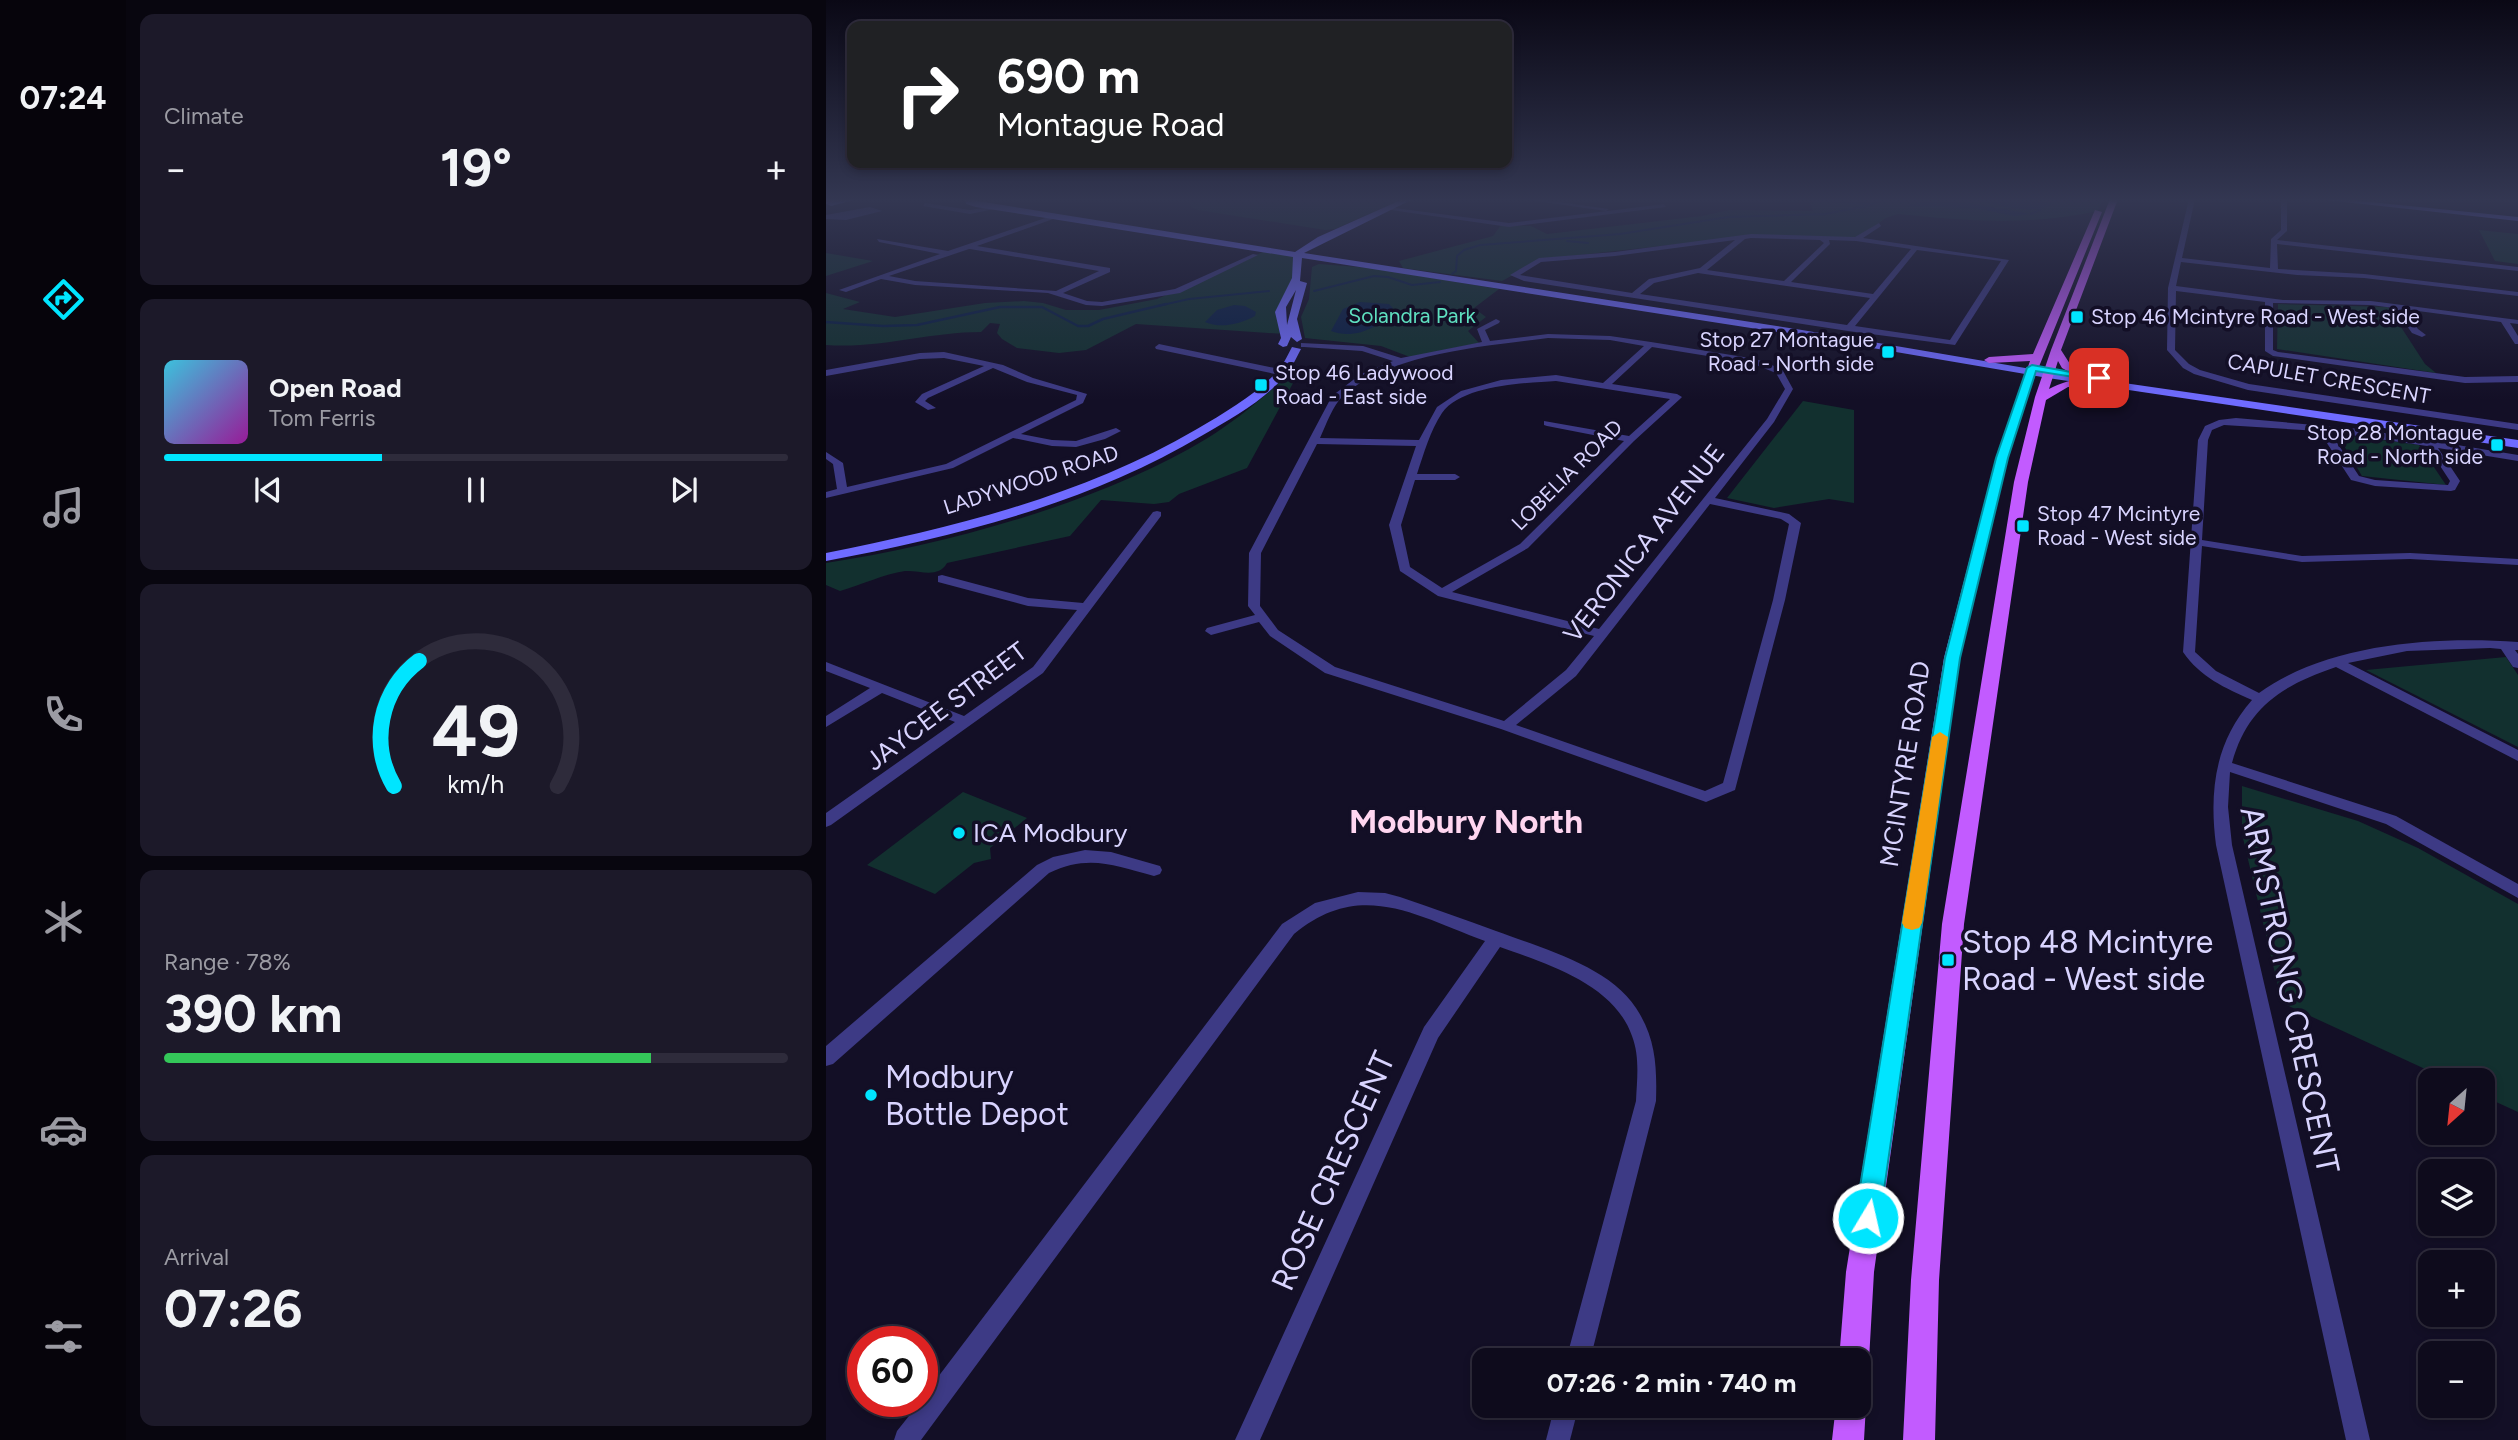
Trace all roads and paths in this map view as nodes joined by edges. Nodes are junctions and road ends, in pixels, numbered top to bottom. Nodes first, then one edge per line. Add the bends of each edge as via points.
1 (912, 266) edge
2 (1085, 266) edge
3 (1231, 266) edge
4 (1299, 266) edge
5 (1378, 266) edge
6 (1529, 266) edge
7 (1705, 266) edge
8 (1804, 266) edge
9 (1900, 266) edge
10 (2000, 266) edge
11 (2075, 266) edge
12 (2088, 266) edge
13 (2177, 266) edge
14 (2233, 266) edge
15 (2274, 266) edge
16 (2493, 266) edge
17 (2518, 269) edge
18 (1699, 271) junction
19 (2274, 271) junction
20 (880, 277) junction
21 (1785, 284) junction
22 (2172, 288) junction
23 (843, 290) dead end
24 (1059, 292) junction
25 (2518, 294) edge
26 (1633, 296) junction
27 (1875, 296) junction
28 (2269, 301) junction
29 (2396, 306) junction
30 (2504, 320) junction
31 (1496, 321) dead end
32 (2518, 322) edge
33 (1848, 328) junction
34 (2422, 335) dead end
35 (1886, 342) junction
36 (2518, 342) edge
37 (1487, 344) junction
38 (1651, 344) junction
39 (1293, 346) junction
40 (1159, 347) dead end
41 (2056, 350) junction
42 (1401, 361) junction
43 (993, 365) junction
44 (2033, 366) junction
45 (2001, 367) junction
46 (826, 373) edge
47 (2049, 373) junction
48 (1276, 375) junction
49 (2082, 376) junction
50 (2518, 379) edge
51 (2101, 383) junction
52 (1607, 384) junction
53 (2023, 391) junction
54 (2041, 398) junction
55 (931, 408) dead end
56 (2296, 411) junction
57 (1546, 423) dead end
58 (2518, 427) edge
59 (2322, 428) junction
60 (1116, 431) dead end
61 (1012, 435) junction
62 (1631, 439) junction
63 (1313, 441) junction
64 (2429, 442) junction
65 (1422, 443) junction
66 (2518, 444) edge
67 (826, 455) edge
68 (2518, 458) edge
69 (1411, 477) junction
70 (1455, 477) dead end
71 (843, 492) junction
72 (826, 495) edge
73 (1707, 500) junction
74 (1157, 514) dead end
75 (2195, 542) junction
76 (826, 557) edge
77 (2518, 562) edge
78 (942, 579) dead end
79 (1442, 593) junction
80 (1087, 607) junction
81 (1262, 617) junction
82 (1211, 631) dead end
83 (1603, 634) junction
84 (2511, 645) edge
85 (2337, 663) junction
86 (2518, 664) edge
87 (826, 666) edge
88 (882, 687) junction
89 (2260, 699) junction
90 (826, 722) edge
91 (967, 722) junction
92 (1506, 726) junction
93 (2518, 756) edge
94 (2224, 765) junction
95 (826, 821) edge
96 (1154, 870) dead end
97 (2518, 891) edge
98 (1496, 939) junction
99 (826, 1058) edge
100 (1581, 1348) edge
101 (1855, 1348) edge
102 (1564, 1418) edge
103 (1850, 1418) edge
104 (905, 1440) edge
105 (1247, 1440) edge
106 (1558, 1440) edge
107 (1848, 1440) edge
108 (1919, 1440) edge
109 (2358, 1440) edge

1 - 20 street
2 - 24 street via 1107,270
3 - 24 street via 1164,294 1098,304
4 - 39 main road via 1279,311 1279,321
5 - 35 main road via 1802,333
6 - 26 street via 1514,275
7 - 18 street
8 - 21 street
9 - 27 street
10 - 35 street via 1952,343
11 - 44 main road, MCINTYRE ROAD
12 - 41 main road
13 - 22 street, CAPULET CRESCENT
14 - 19 street
15 - 19 street
16 - 17 street
18 - 21 street
18 - 26 street via 1652,281
19 - 25 street via 2364,275
20 - 23 street
20 - 24 street
21 - 27 street
22 - 28 street
22 - 58 street, CAPULET CRESCENT via 2171,350 2197,372 2248,387
26 - 33 street
27 - 33 street
28 - 29 street
28 - 50 street via 2269,351 2276,354 2465,380
29 - 30 street
29 - 34 street
30 - 32 street
30 - 36 street
31 - 37 street via 1480,329
33 - 35 street
35 - 44 main road via 1989,360 2023,360
35 - 45 main road
37 - 38 street via 1548,336
37 - 42 street
38 - 52 street
38 - 73 street, VERONICA AVENUE via 1753,361 1779,371 1789,389 1771,420
39 - 42 street via 1363,349
39 - 48 main road, LADYWOOD ROAD
40 - 48 street
41 - 47 main road
41 - 49 main road via 2066,366
42 - 63 street via 1364,376 1337,396
43 - 46 street via 938,355
43 - 55 street via 925,396 920,402
43 - 61 street via 1030,380 1078,391 1082,397
44 - 45 main road
44 - 47 main road
44 - 53 main road, MCINTYRE ROAD
45 - 53 main road
47 - 49 main road
47 - 51 main road
47 - 54 main road
48 - 76 main road, LADYWOOD ROAD via 1247,402 1190,439 1100,483 940,533
49 - 56 main road
51 - 54 main road via 2066,384
51 - 56 main road
52 - 62 street, LOBELIA ROAD via 1677,397
52 - 65 street via 1556,378 1501,383 1464,393 1440,409
53 - 101 main road, MCINTYRE ROAD via 1952,658 1860,1272
54 - 108 main road via 2021,482 1953,924 1926,1280
56 - 66 main road
57 - 62 street
59 - 64 street
59 - 64 street via 2355,478 2375,484 2452,488 2455,481
59 - 75 street via 2232,421 2208,428 2203,440
60 - 61 street via 1067,446
61 - 71 street via 949,466
62 - 79 street, LOBELIA ROAD via 1524,545
63 - 65 street
63 - 81 street via 1255,553 1254,606
64 - 68 street
65 - 69 street
67 - 71 street via 838,463
69 - 70 street
69 - 79 street via 1395,525 1404,569
71 - 72 street
73 - 83 street, VERONICA AVENUE
73 - 92 street via 1785,516 1796,523 1730,786 1706,797
74 - 80 street, JAYCEE STREET
75 - 77 street via 2301,559 2422,556
75 - 89 street via 2189,652 2215,675
78 - 80 street via 1028,602
79 - 83 street
80 - 91 street, JAYCEE STREET via 1038,670
81 - 82 street
81 - 92 street via 1273,633 1330,670
83 - 92 street, VERONICA AVENUE via 1570,673
84 - 85 street, ARMSTRONG CRESCENT via 2404,646
84 - 86 street
85 - 89 street, ARMSTRONG CRESCENT
85 - 93 street
87 - 88 street
88 - 90 street
88 - 91 street
89 - 94 street, ARMSTRONG CRESCENT via 2234,735
91 - 95 street, JAYCEE STREET
94 - 97 street via 2376,814
94 - 109 street, ARMSTRONG CRESCENT via 2219,796 2224,845
96 - 99 street via 1089,853 1043,869
98 - 100 street via 1596,980 1626,1007 1647,1052 1649,1085 1643,1119
98 - 104 street via 1399,903 1368,897 1331,903 1298,920
98 - 105 street, ROSE CRESCENT via 1422,1050
102 - 106 street
103 - 107 main road

